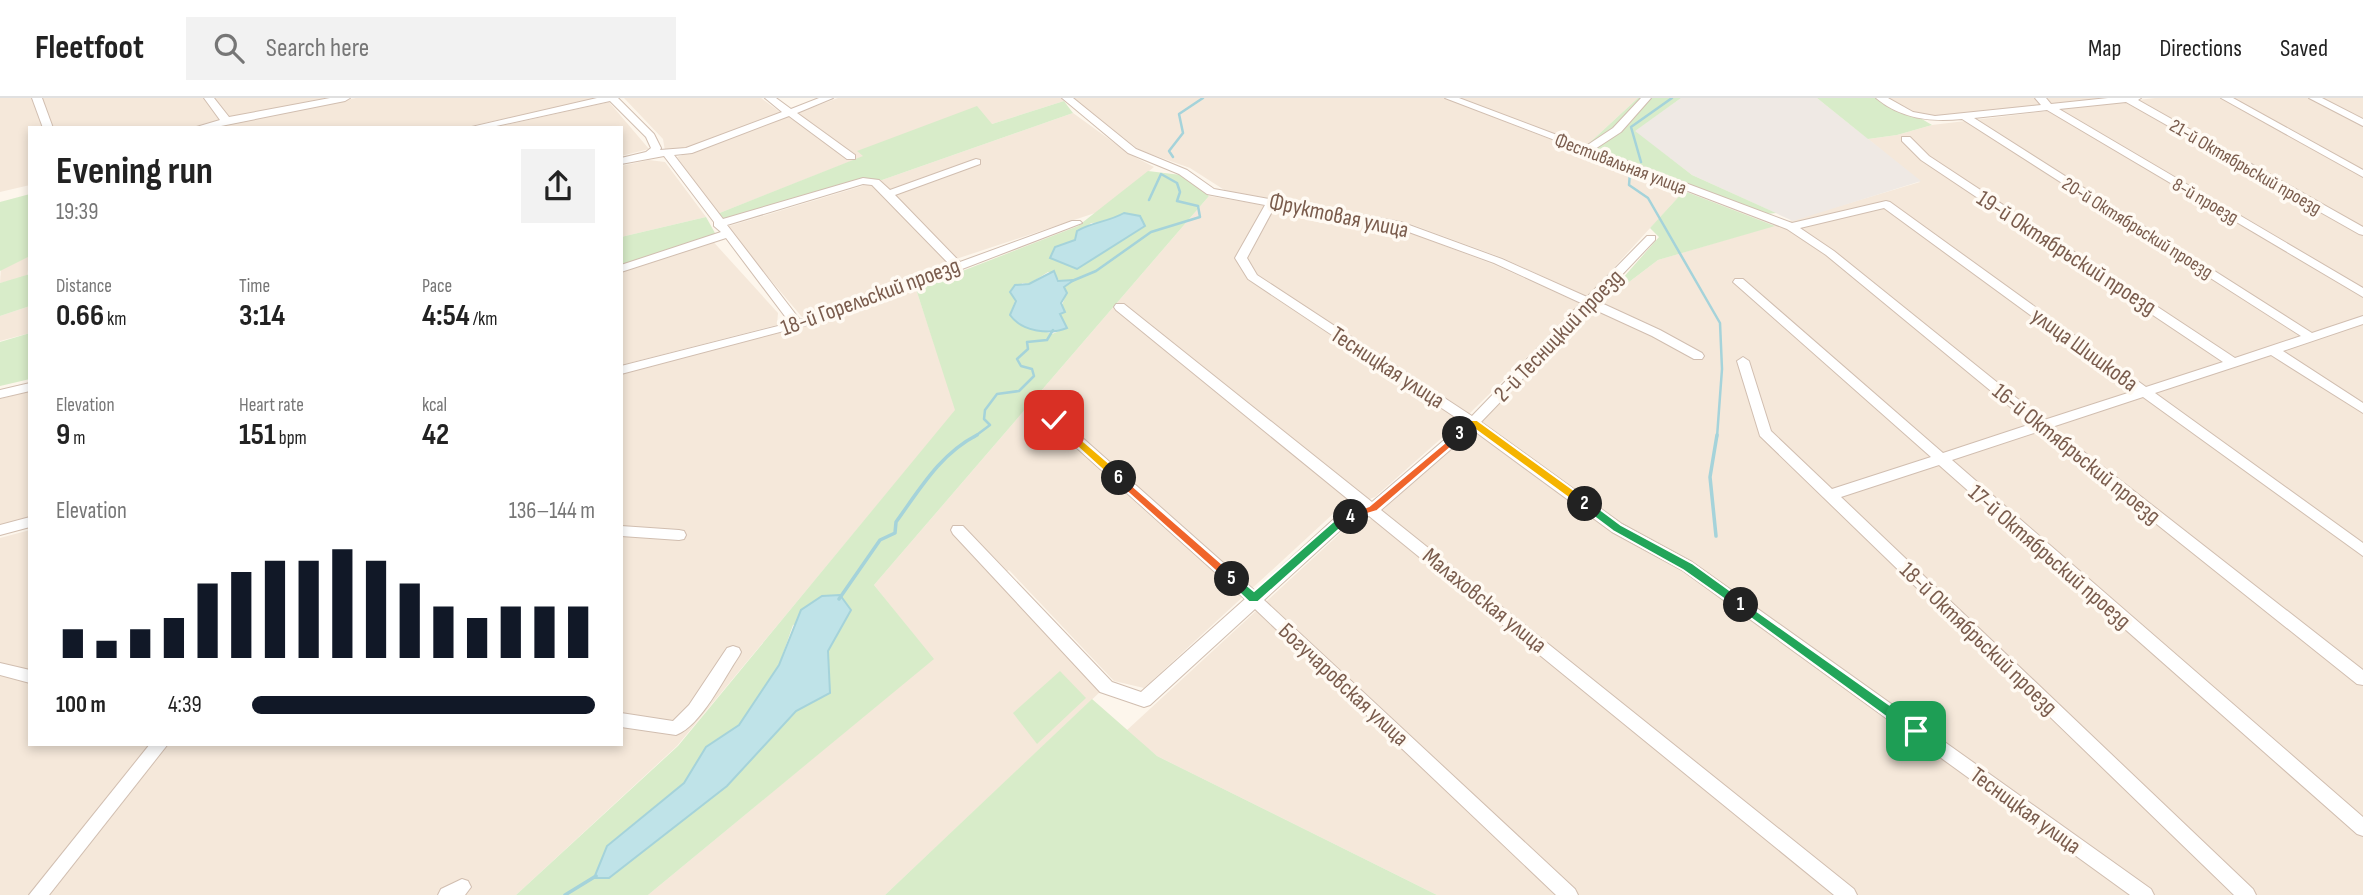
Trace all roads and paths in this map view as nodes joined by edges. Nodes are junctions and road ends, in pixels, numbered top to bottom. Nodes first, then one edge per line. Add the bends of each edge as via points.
1 (37, 98) edge
2 (209, 98) edge
3 (345, 98) edge
4 (612, 98) edge
5 (770, 98) edge
6 (828, 98) edge
7 (1067, 98) edge
8 (1450, 98) edge
9 (1646, 98) edge
10 (1881, 98) edge
11 (2040, 98) edge
12 (2226, 98) edge
13 (2314, 98) edge
14 (2132, 99) edge
15 (2050, 108) junction
16 (789, 112) junction
17 (1964, 116) junction
18 (226, 121) junction
19 (2363, 122) edge
20 (47, 126) edge
21 (206, 126) edge
22 (481, 126) edge
23 (1906, 139) dead end
24 (1586, 150) junction
25 (650, 155) junction
26 (668, 155) junction
27 (851, 157) dead end
28 (623, 162) edge
29 (976, 162) dead end
30 (2363, 174) edge
31 (888, 194) junction
32 (1273, 200) junction
33 (1076, 223) dead end
34 (718, 224) junction
35 (1791, 227) junction
36 (2363, 232) edge
37 (726, 234) junction
38 (1651, 238) dead end
39 (957, 265) junction
40 (623, 269) edge
41 (1739, 282) dead end
42 (2363, 293) edge
43 (1590, 303) junction
44 (1120, 307) dead end
45 (2363, 320) edge
46 (797, 324) junction
47 (2312, 338) junction
48 (2273, 350) junction
49 (1698, 356) dead end
50 (1743, 361) dead end
51 (2231, 361) junction
52 (623, 369) edge
53 (28, 387) edge
54 (2144, 392) junction
55 (0, 394) edge
56 (2363, 409) edge
57 (1054, 420) dead end
58 (1473, 423) junction
59 (2042, 426) junction
60 (1939, 460) junction
61 (1831, 495) junction
62 (1373, 509) junction
63 (28, 523) edge
64 (0, 530) edge
65 (958, 530) dead end
66 (623, 531) edge
67 (679, 535) dead end
68 (2363, 551) edge
69 (1254, 598) junction
70 (733, 652) dead end
71 (0, 669) edge
72 (28, 676) edge
73 (2363, 679) edge
74 (623, 720) edge
75 (158, 746) edge
76 (2363, 828) edge
77 (38, 895) edge
78 (1569, 895) edge
79 (1848, 895) edge
80 (2145, 895) edge
81 (2247, 895) edge

1 - 20 street
2 - 18 street
3 - 18 street
4 - 22 street
4 - 25 street via 650,136 656,148
5 - 16 street
6 - 16 street
7 - 32 street, Фруктовая улица via 1132,151 1183,172 1211,192
8 - 24 street, Фестивальная улица
9 - 24 street via 1617,130
10 - 17 street via 1910,114 1935,119
11 - 15 street, 8-й проезд
12 - 30 street
13 - 19 street
14 - 15 street
14 - 36 street, 21-й Октябрьский проезд
15 - 17 street
15 - 42 street, 8-й проезд
16 - 26 street
16 - 27 street
17 - 47 street, 20-й Октябрьский проезд
18 - 21 street
23 - 51 street, 19-й Октябрьский проезд via 1925,159
24 - 35 street, Фестивальная улица
25 - 26 street
25 - 28 street
26 - 34 street
29 - 31 street
31 - 34 street via 875,182 863,181
31 - 39 street
32 - 43 street, Фруктовая улица via 1397,224 1498,261
32 - 58 street, Тесницкая улица via 1241,258 1252,276
33 - 39 street, 18-й Горельский проезд
34 - 37 street
35 - 54 street, улица Шишкова via 1886,204
35 - 59 street, 16-й Октябрьский проезд via 1830,253
37 - 40 street
37 - 46 street
38 - 43 street, 2-й Тесницкий проезд
39 - 46 street, 18-й Горельский проезд
41 - 60 street, 17-й Октябрьский проезд
43 - 49 street, Фруктовая улица
43 - 58 street, 2-й Тесницкий проезд
44 - 62 street, Малаховская улица
45 - 47 street
46 - 52 street, 18-й Горельский проезд
47 - 48 street
48 - 51 street
48 - 56 street
50 - 61 street, 18-й Октябрьский проезд via 1765,433
51 - 54 street
53 - 55 street
54 - 59 street
54 - 68 street, улица Шишкова
57 - 69 street, Богучаровская улица
58 - 62 street, 2-й Тесницкий проезд
58 - 80 street, Тесницкая улица via 1617,528 1687,566
59 - 60 street
59 - 73 street, 16-й Октябрьский проезд
60 - 61 street
60 - 76 street, 17-й Октябрьский проезд
61 - 81 street, 18-й Октябрьский проезд
62 - 69 street, 2-й Тесницкий проезд via 1340,522
62 - 79 street, Малаховская улица
63 - 64 street
65 - 69 street, 2-й Тесницкий проезд via 1106,687 1144,700
66 - 67 street
69 - 78 street, Богучаровская улица
70 - 74 street via 695,710 676,728
71 - 72 street
75 - 77 street

